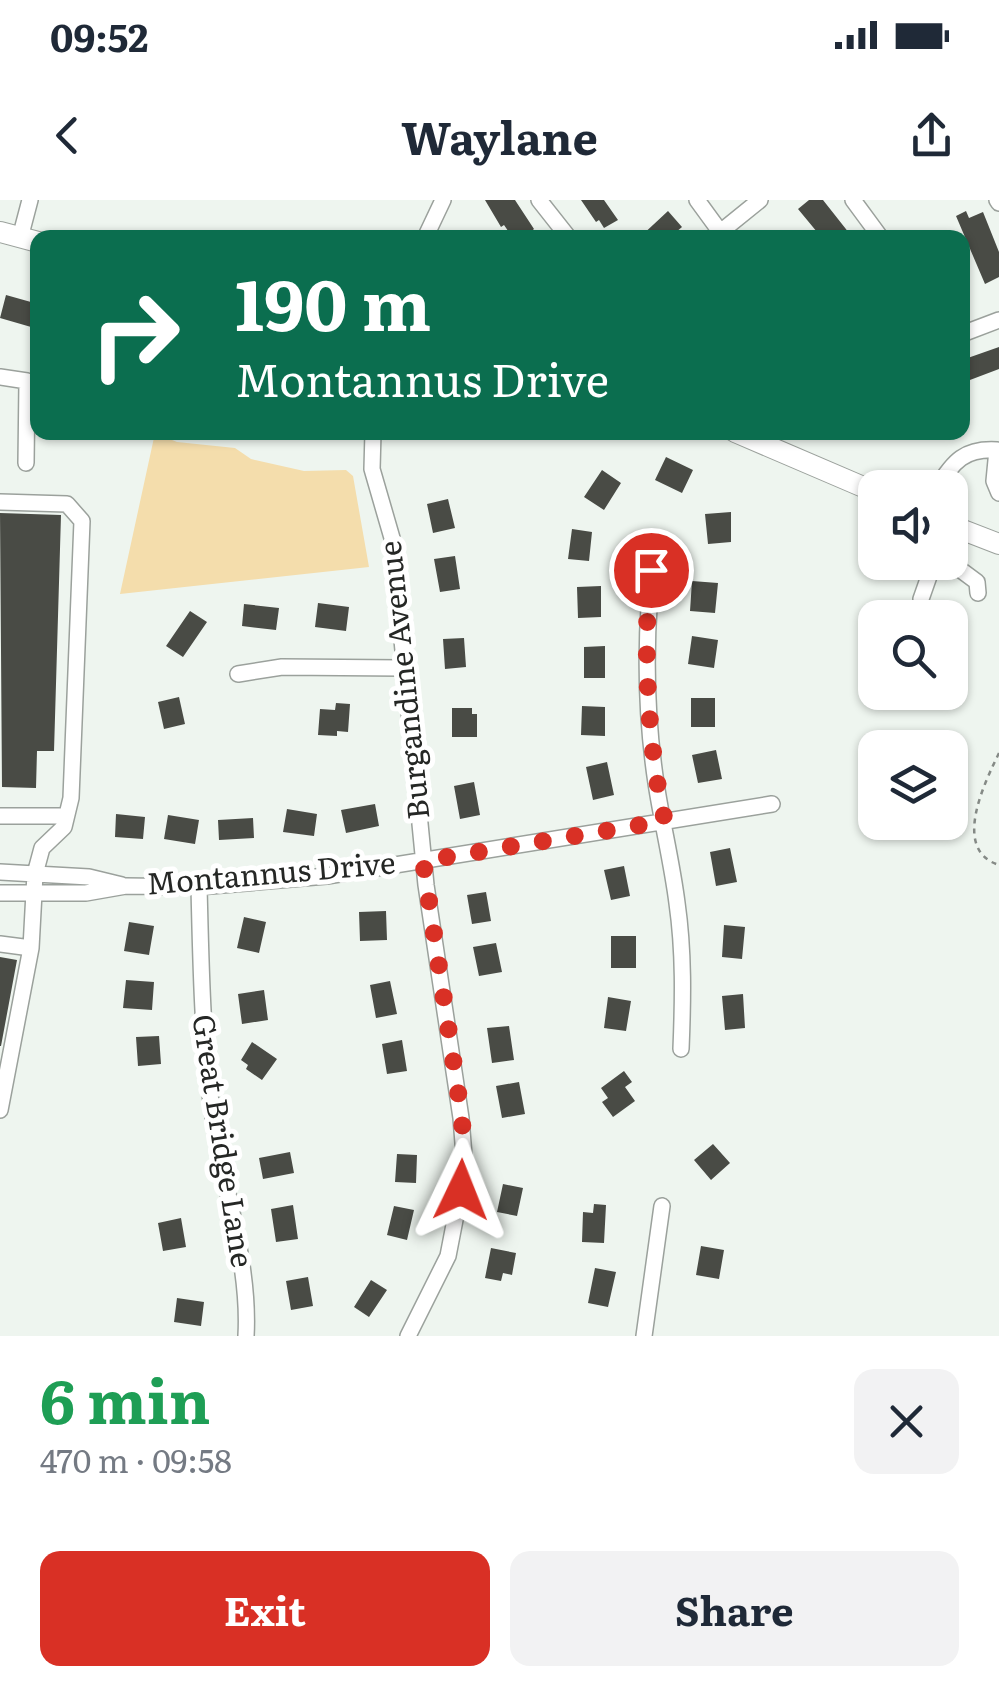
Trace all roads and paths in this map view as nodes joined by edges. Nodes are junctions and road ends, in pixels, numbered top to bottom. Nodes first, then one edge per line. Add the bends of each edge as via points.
1 (30, 200) edge
2 (443, 200) edge
3 (539, 200) edge
4 (697, 200) edge
5 (760, 200) edge
6 (853, 200) edge
7 (429, 230) edge
8 (563, 230) edge
9 (715, 230) edge
10 (726, 230) edge
11 (874, 230) edge
12 (19, 237) edge
13 (999, 320) edge
14 (970, 331) edge
15 (0, 377) edge
16 (374, 440) edge
17 (755, 440) edge
18 (26, 463) dead end
19 (950, 470) edge
20 (858, 484) edge
21 (999, 493) edge
22 (0, 502) edge
23 (968, 532) edge
24 (656, 538) dead end
25 (999, 544) edge
26 (968, 575) edge
27 (928, 580) edge
28 (978, 592) dead end
29 (921, 598) dead end
30 (402, 668) junction
31 (238, 674) dead end
32 (999, 754) edge
33 (772, 804) dead end
34 (0, 816) edge
35 (66, 816) junction
36 (665, 821) junction
37 (423, 861) junction
38 (999, 865) edge
39 (0, 872) edge
40 (35, 874) junction
41 (126, 886) junction
42 (200, 887) junction
43 (0, 894) edge
44 (34, 894) junction
45 (0, 944) edge
46 (30, 948) junction
47 (682, 1049) dead end
48 (0, 1110) edge
49 (662, 1206) dead end
50 (246, 1336) edge
51 (408, 1336) edge
52 (644, 1336) edge

1 - 12 street
2 - 7 street
3 - 8 street
4 - 9 street
5 - 10 street
6 - 11 street
13 - 14 street
15 - 18 street via 27,381
16 - 30 street, Burgandine Avenue via 372,469 392,538
17 - 20 main road
19 - 21 street via 973,450 997,450
22 - 35 street via 68,504 82,521
23 - 25 main road
24 - 36 street via 648,621 656,784
26 - 28 street
27 - 29 street
30 - 31 street via 282,667
30 - 37 street, Burgandine Avenue
32 - 38 path via 974,822 982,854
33 - 36 street, Montannus Drive
34 - 35 street
35 - 40 street via 42,848
36 - 37 street, Montannus Drive
36 - 47 street via 684,977
37 - 42 street, Montannus Drive
37 - 51 street, Burgandine Avenue via 464,1168 448,1256
39 - 40 street, Montannus Drive
40 - 41 street, Montannus Drive via 89,876
40 - 44 street
41 - 42 street, Montannus Drive
41 - 44 street, Montannus Drive
42 - 50 street, Great Bridge Lane via 201,1000
43 - 44 street, Montannus Drive
44 - 46 street
45 - 46 street
46 - 48 street
49 - 52 street

